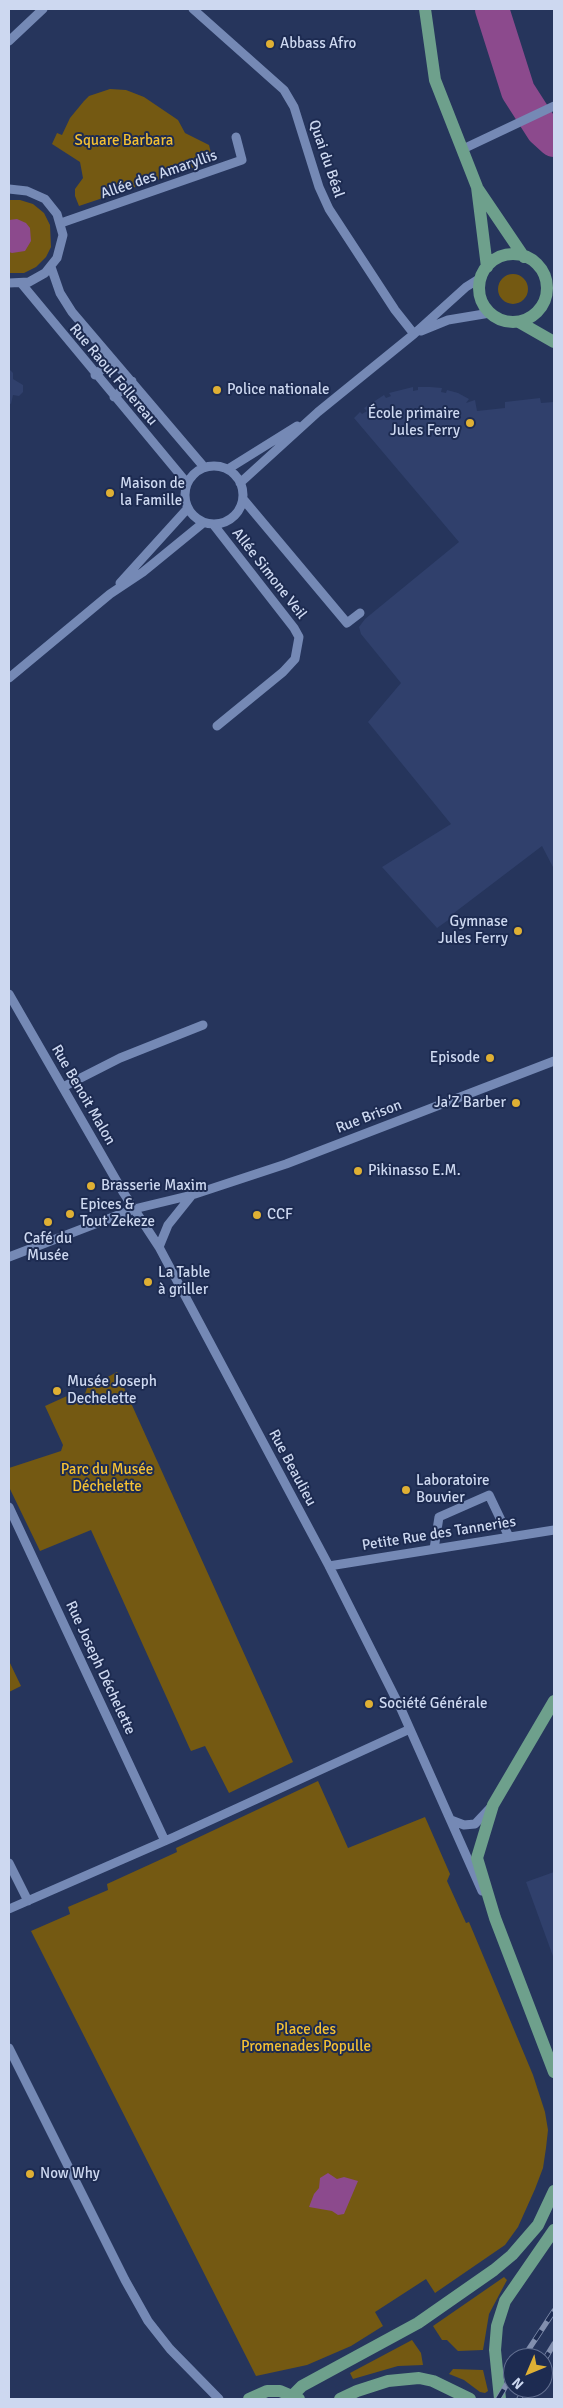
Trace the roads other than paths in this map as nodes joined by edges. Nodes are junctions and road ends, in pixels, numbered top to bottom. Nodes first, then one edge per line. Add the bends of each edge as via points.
1 (44, 9) edge
2 (193, 9) edge
3 (425, 9) edge
4 (9, 41) edge
5 (554, 106) edge
6 (236, 137) dead end
7 (463, 149) junction
8 (476, 187) junction
9 (9, 190) edge
10 (61, 223) junction
11 (524, 257) junction
12 (51, 267) junction
13 (484, 272) junction
14 (9, 283) edge
15 (21, 283) junction
16 (547, 288) junction
17 (554, 301) edge
18 (490, 313) junction
19 (518, 322) junction
20 (414, 334) junction
21 (554, 342) edge
22 (113, 360) junction
23 (95, 375) junction
24 (132, 381) junction
25 (114, 397) junction
26 (318, 412) junction
27 (204, 467) junction
28 (228, 469) junction
29 (187, 483) junction
30 (240, 483) junction
31 (243, 498) junction
32 (188, 508) junction
33 (208, 523) junction
34 (110, 594) junction
35 (360, 613) dead end
36 (9, 678) edge
37 (217, 726) dead end
38 (9, 994) edge
39 (203, 1025) dead end
40 (554, 1061) edge
41 (63, 1087) junction
42 (192, 1195) junction
43 (134, 1209) junction
44 (159, 1247) junction
45 (9, 1257) edge
46 (9, 1507) edge
47 (554, 1530) edge
48 (509, 1537) junction
49 (434, 1549) junction
50 (329, 1566) junction
51 (554, 1701) edge
52 (410, 1728) junction
53 (493, 1806) junction
54 (451, 1820) junction
55 (165, 1841) junction
56 (9, 1863) edge
57 (28, 1901) junction
58 (9, 1909) edge
59 (495, 1918) junction
60 (9, 2048) edge
61 (554, 2072) edge
62 (554, 2190) edge
63 (554, 2230) edge
64 (296, 2397) edge
65 (468, 2398) edge
66 (219, 2399) edge
67 (249, 2399) edge
68 (340, 2399) edge
69 (500, 2399) edge

1 - 4 street
2 - 20 street, Quai du Béal via 284,90 294,107 328,209
3 - 7 main road via 435,80
5 - 7 street
6 - 10 street, Allée des Amaryllis via 242,160
7 - 8 main road
8 - 11 main road
8 - 13 main road
9 - 10 street via 27,191 45,199
10 - 12 street via 62,246
11 - 13 main road via 508,255 494,261
11 - 16 main road via 538,266
12 - 15 street via 38,278
12 - 22 street, Rue Raoul Follereau via 66,303
13 - 18 main road via 480,296
13 - 20 street
14 - 15 street
15 - 23 street, Rue Raoul Follereau
16 - 17 main road
16 - 19 main road via 536,314
18 - 19 main road via 507,322
18 - 20 street via 448,320
19 - 21 main road
20 - 26 street
22 - 23 street
22 - 24 street, Rue Raoul Follereau
23 - 25 street, Rue Raoul Follereau
24 - 25 street
24 - 27 street, Rue Raoul Follereau
25 - 29 street, Rue Raoul Follereau
26 - 28 street
26 - 30 street
27 - 28 street
27 - 29 street
28 - 30 street
29 - 32 street via 184,491
30 - 31 street
31 - 33 street via 236,520
31 - 35 street via 347,623
32 - 33 street via 191,514
32 - 34 street
33 - 34 street
33 - 37 street, Allée Simone Veil via 294,628 299,642 295,659 283,672
34 - 36 street
38 - 41 street, Rue Benoit Malon
39 - 41 street via 120,1058
40 - 42 street, Rue Brison via 286,1164
41 - 43 street, Rue Benoit Malon
42 - 43 street, Rue Brison
42 - 44 street via 168,1225
43 - 44 street, Rue Beaulieu
43 - 45 street, Rue Brison
44 - 50 street, Rue Beaulieu
46 - 55 street, Rue Joseph Déchelette
47 - 48 street, Petite Rue des Tanneries
48 - 49 street, Petite Rue des Tanneries
48 - 49 street via 489,1495 439,1517
49 - 50 street, Petite Rue des Tanneries
50 - 52 street, Rue Beaulieu
51 - 53 main road
52 - 54 street, Rue Beaulieu
52 - 55 street
53 - 54 street via 475,1824 464,1826
53 - 59 main road via 477,1858
54 - 59 street, Rue Beaulieu
55 - 57 street
56 - 57 street
57 - 58 street
59 - 61 main road
60 - 66 street via 148,2321 170,2349
62 - 64 main road via 538,2225 494,2270 418,2323 302,2386
63 - 69 main road via 505,2300 497,2326 496,2376
64 - 67 main road via 280,2391 267,2391
65 - 68 main road via 433,2381 418,2378 388,2380

